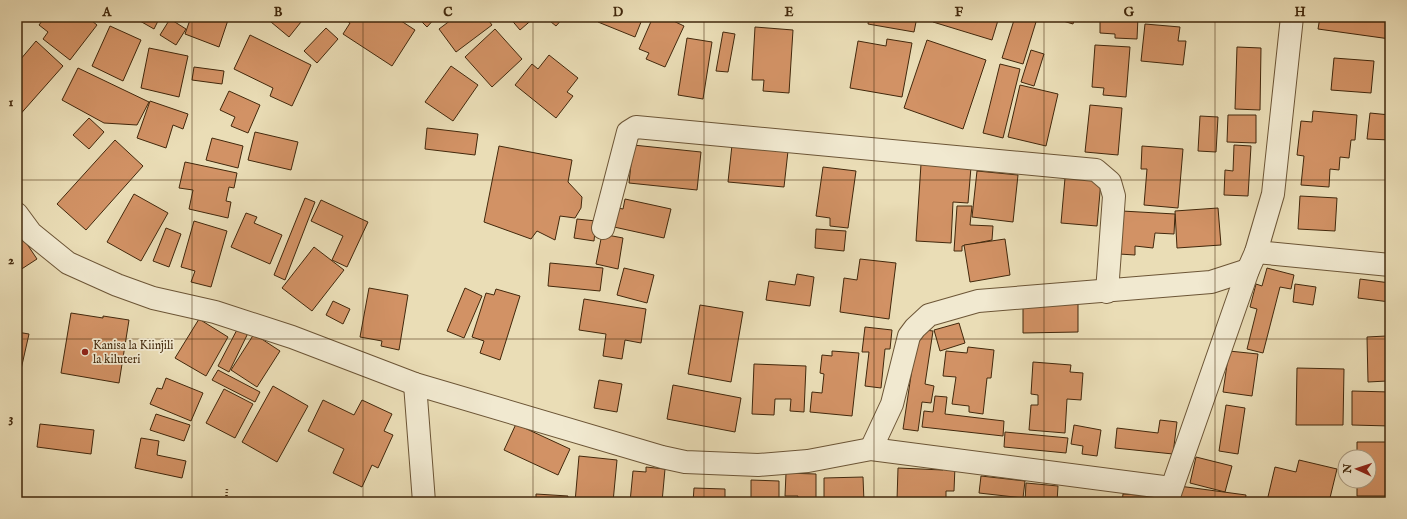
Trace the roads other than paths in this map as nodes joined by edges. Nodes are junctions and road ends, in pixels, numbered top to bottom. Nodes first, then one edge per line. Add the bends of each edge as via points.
1 (1292, 17) edge
2 (17, 214) edge
3 (603, 228) dead end
4 (1252, 261) junction
5 (1390, 265) edge
6 (1107, 292) junction
7 (416, 384) junction
8 (871, 449) junction
9 (1169, 495) edge
10 (424, 502) edge

1 - 4 street via 1273,194
2 - 7 street via 31,233 68,263 88,274 153,298 215,312 292,337
3 - 6 street via 628,132 636,127 1096,170 1110,182 1114,196
4 - 5 street
4 - 6 street via 1210,282
4 - 9 street
6 - 8 street via 978,301 929,315 909,336 892,404
7 - 8 street via 685,462 758,465 808,461
7 - 10 street
8 - 9 street

